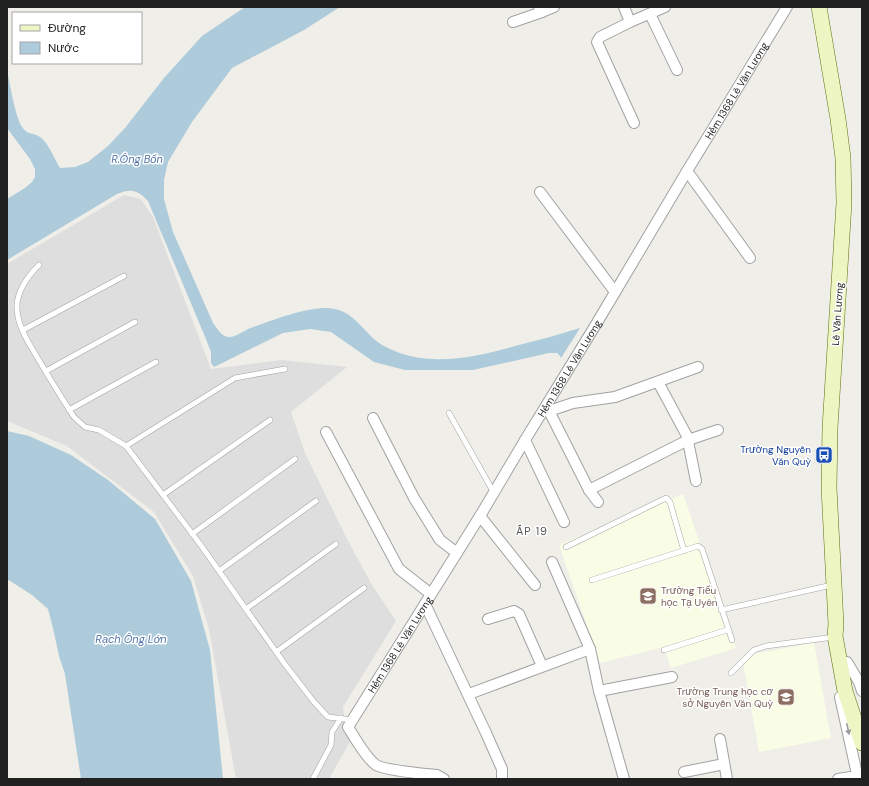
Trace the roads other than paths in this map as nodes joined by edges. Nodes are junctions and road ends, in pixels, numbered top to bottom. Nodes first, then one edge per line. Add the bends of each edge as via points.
1 (554, 7) edge
2 (624, 7) edge
3 (665, 7) edge
4 (787, 7) edge
5 (819, 7) edge
6 (541, 10) edge
7 (650, 14) junction
8 (513, 22) dead end
9 (630, 22) junction
10 (677, 70) dead end
11 (634, 123) dead end
12 (687, 171) junction
13 (540, 192) dead end
14 (750, 258) dead end
15 (39, 265) dead end
16 (124, 276) dead end
17 (615, 292) junction
18 (135, 322) dead end
19 (23, 330) junction
20 (156, 362) dead end
21 (698, 367) dead end
22 (285, 369) dead end
23 (46, 371) junction
24 (658, 382) junction
25 (548, 408) junction
26 (69, 410) junction
27 (449, 413) dead end
28 (373, 418) dead end
29 (270, 420) dead end
30 (718, 430) dead end
31 (326, 432) dead end
32 (524, 440) junction
33 (688, 440) junction
34 (126, 446) junction
35 (295, 460) dead end
36 (696, 482) dead end
37 (589, 490) junction
38 (494, 493) junction
39 (163, 495) junction
40 (316, 501) dead end
41 (598, 502) dead end
42 (480, 516) junction
43 (564, 522) dead end
44 (192, 534) junction
45 (336, 544) dead end
46 (566, 547) dead end
47 (684, 551) junction
48 (457, 553) junction
49 (552, 562) dead end
50 (219, 571) junction
51 (592, 580) dead end
52 (535, 585) dead end
53 (833, 585) junction
54 (364, 588) dead end
55 (431, 594) junction
56 (425, 604) junction
57 (246, 609) junction
58 (721, 610) junction
59 (488, 619) dead end
60 (727, 630) junction
61 (835, 630) junction
62 (732, 640) dead end
63 (590, 649) junction
64 (664, 650) dead end
65 (276, 652) junction
66 (843, 663) junction
67 (542, 666) junction
68 (731, 673) dead end
69 (672, 677) dead end
70 (599, 691) junction
71 (862, 691) edge
72 (469, 694) junction
73 (341, 718) junction
74 (858, 719) edge
75 (350, 723) junction
76 (720, 739) dead end
77 (862, 743) edge
78 (724, 764) junction
79 (684, 772) dead end
80 (858, 777) edge
81 (313, 779) edge
82 (444, 779) edge
83 (502, 779) edge
84 (624, 779) edge
85 (727, 779) edge
86 (838, 779) edge

1 - 6 street
2 - 9 street
3 - 7 street
4 - 12 street, Hẻm 1368 Lê Văn Lương
5 - 53 main road, Lê Văn Lương via 843,158 844,203 830,428 829,488
6 - 8 street
7 - 9 street
7 - 10 street
9 - 11 street via 600,37 597,42
12 - 14 street
12 - 17 street, Hẻm 1368 Lê Văn Lương
13 - 17 street
15 - 19 lane via 27,276 17,304 18,319
16 - 19 lane
17 - 25 street, Hẻm 1368 Lê Văn Lương
18 - 23 lane
19 - 23 lane
20 - 26 lane
21 - 24 street
22 - 34 lane via 235,378
23 - 26 lane
24 - 25 street via 614,397
24 - 33 street
25 - 32 street, Hẻm 1368 Lê Văn Lương
25 - 37 street
26 - 34 lane via 85,427 100,430
27 - 38 lane
28 - 48 street via 414,498 440,540
29 - 39 lane
30 - 33 street
31 - 55 street via 399,569
32 - 38 street, Hẻm 1368 Lê Văn Lương
32 - 43 street
33 - 36 street
33 - 37 street
34 - 39 lane
35 - 44 lane
37 - 41 street
38 - 42 street, Hẻm 1368 Lê Văn Lương
39 - 44 lane
40 - 50 lane
42 - 48 street, Hẻm 1368 Lê Văn Lương
42 - 52 street
44 - 50 lane
45 - 57 lane
46 - 47 lane via 666,498 670,502
47 - 51 lane
47 - 58 lane via 698,546 702,549
48 - 55 street, Hẻm 1368 Lê Văn Lương
49 - 63 street
50 - 57 lane
53 - 58 lane
53 - 61 main road, Lê Văn Lương
54 - 65 lane
55 - 56 street, Hẻm 1368 Lê Văn Lương
56 - 72 street
56 - 75 street, Hẻm 1368 Lê Văn Lương
57 - 65 lane
58 - 60 lane
59 - 67 street via 514,611 519,614
60 - 62 lane
60 - 64 lane
61 - 66 main road, Lê Văn Lương via 841,633
61 - 68 lane via 754,650
63 - 67 street
63 - 70 street
65 - 73 lane via 328,717
66 - 71 street, Lê Văn Lương via 859,682
66 - 74 main road, Lê Văn Lương
66 -> 80 street, Lê Văn Lương via 839,691
67 - 72 street
69 - 70 street
70 - 84 street
72 - 83 street via 502,769
73 - 75 lane
73 - 81 lane via 332,732 331,745
74 - 77 main road, Lê Văn Lương
75 - 82 street via 354,737 376,765 437,775
76 - 78 street
78 - 79 street
78 - 85 street
80 - 86 street

